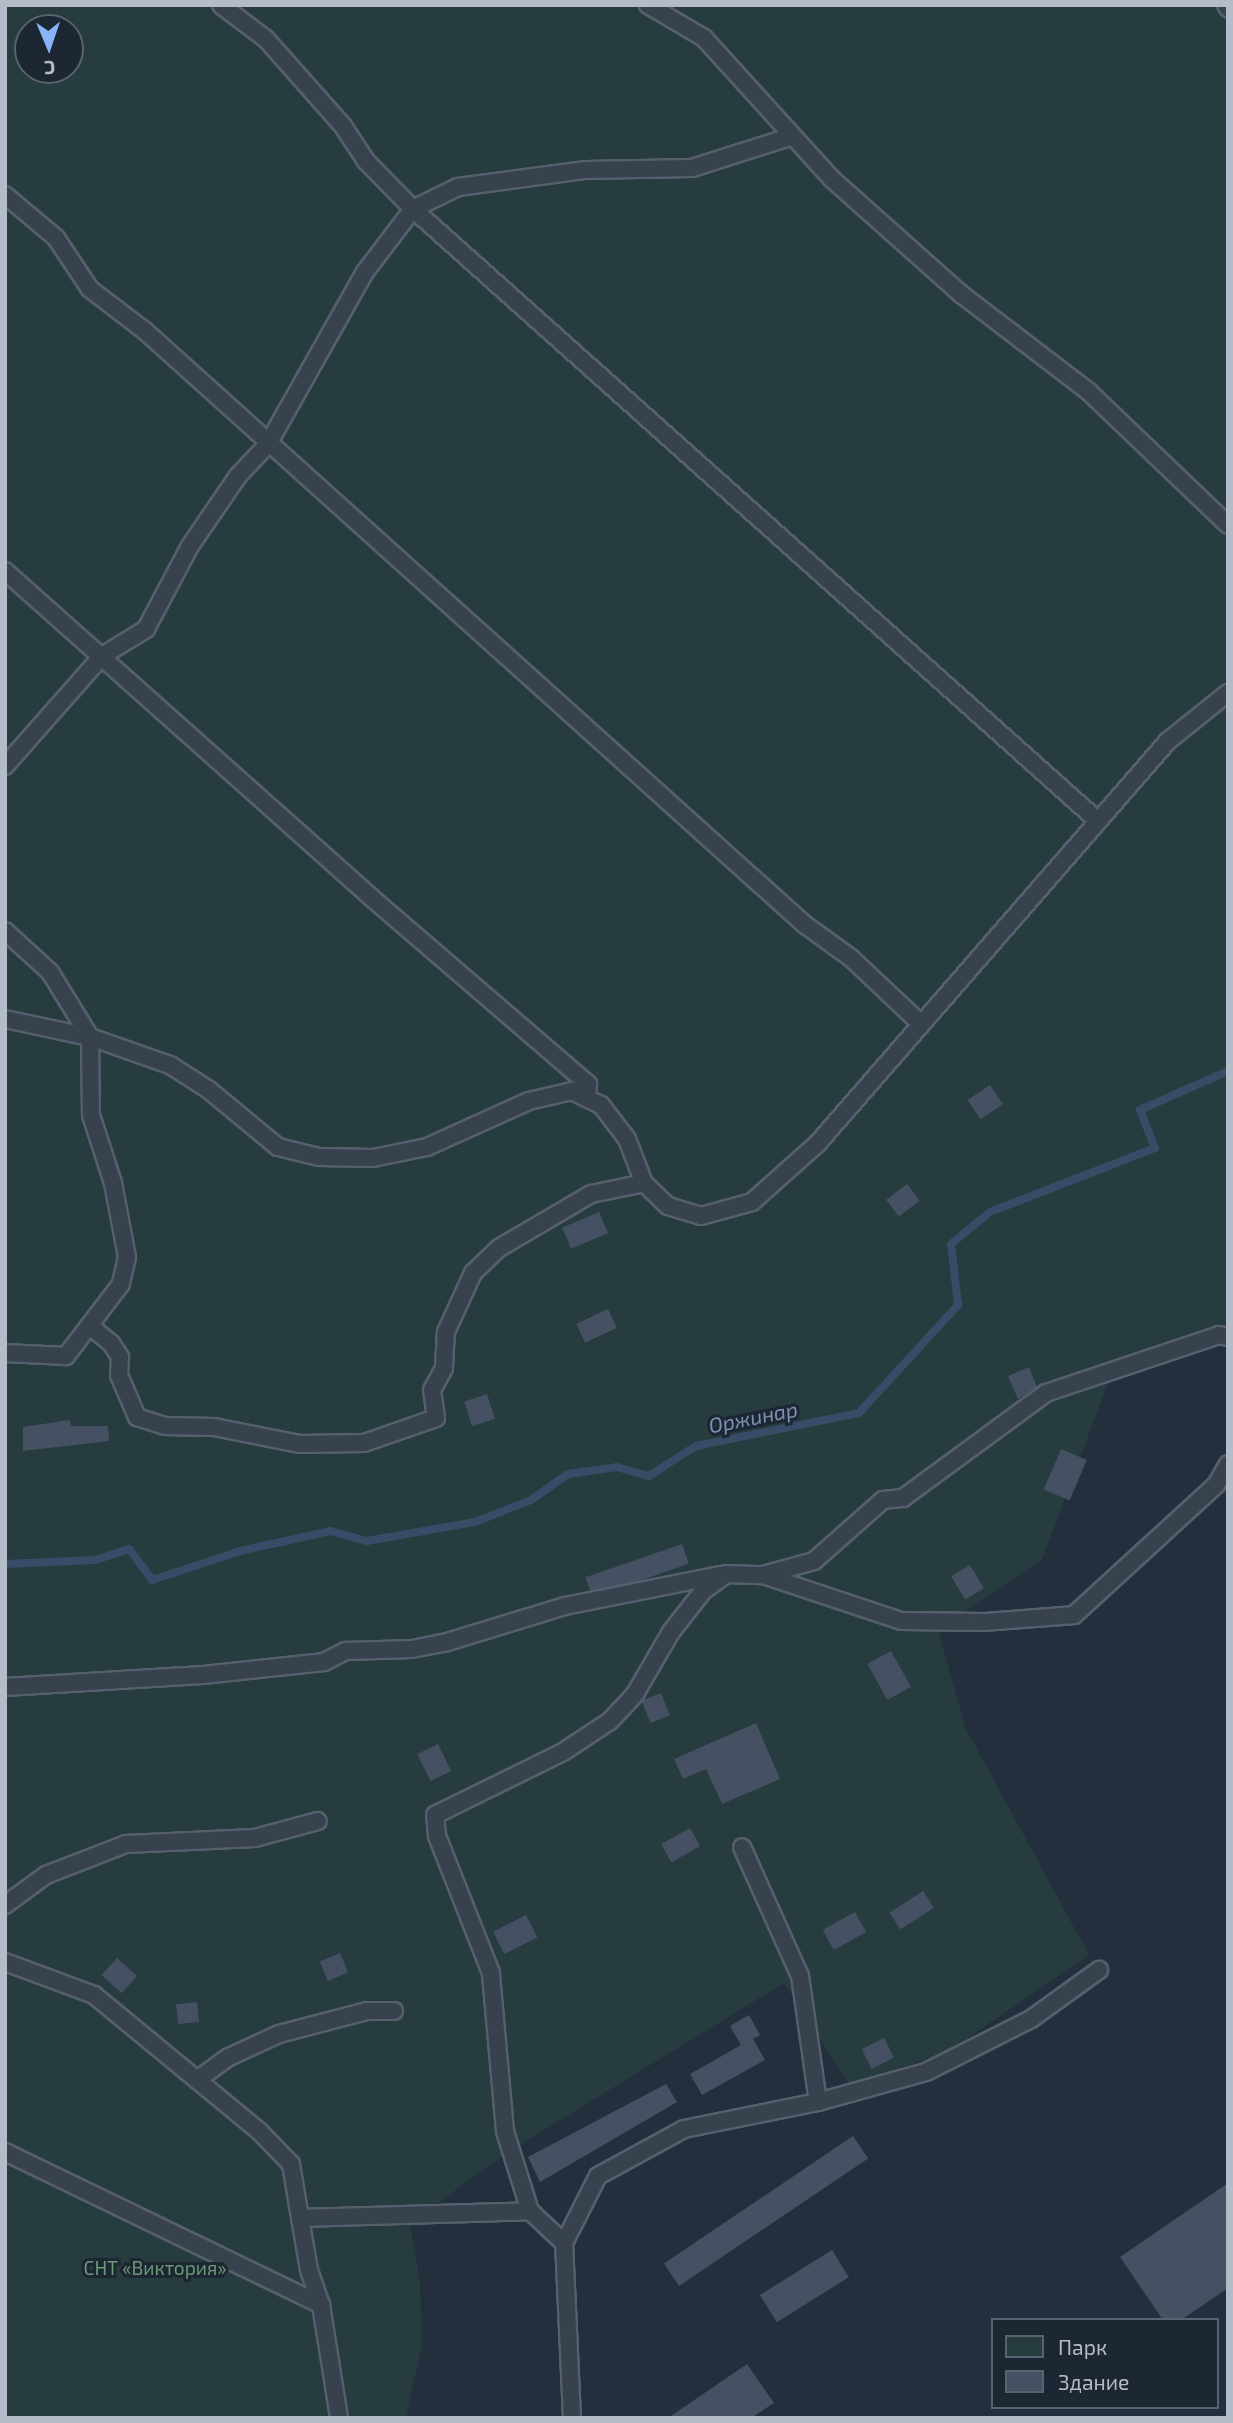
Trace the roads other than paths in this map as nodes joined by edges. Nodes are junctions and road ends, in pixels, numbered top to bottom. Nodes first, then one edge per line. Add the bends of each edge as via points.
1 (221, 5) edge
2 (648, 5) edge
3 (790, 137) junction
4 (5, 195) edge
5 (413, 209) junction
6 (268, 444) junction
7 (1228, 525) edge
8 (5, 571) edge
9 (102, 656) junction
10 (1228, 693) edge
11 (5, 766) edge
12 (1098, 821) junction
13 (5, 930) edge
14 (5, 1019) edge
15 (920, 1023) junction
16 (90, 1037) junction
17 (587, 1098) junction
18 (644, 1183) junction
19 (91, 1328) junction
20 (1228, 1337) edge
21 (5, 1353) edge
22 (1228, 1464) edge
23 (726, 1574) junction
24 (763, 1574) junction
25 (5, 1687) edge
26 (318, 1821) dead end
27 (742, 1847) dead end
28 (5, 1905) edge
29 (5, 1962) edge
30 (1099, 1970) dead end
31 (394, 2011) dead end
32 (197, 2080) junction
33 (818, 2102) junction
34 (5, 2152) edge
35 (530, 2211) junction
36 (300, 2218) junction
37 (564, 2244) junction
38 (321, 2305) junction
39 (339, 2418) edge
40 (572, 2418) edge

1 - 5 lane via 266,39 343,126 366,161
2 - 3 lane via 704,38
3 - 5 lane via 692,168 586,170 458,187
3 - 7 lane via 961,294 1089,392
4 - 6 lane via 56,238 90,289 145,331
5 - 6 lane via 365,272
5 - 12 lane
6 - 9 lane via 238,476 190,546 146,629
6 - 15 lane
8 - 9 lane
9 - 11 lane
9 - 17 lane via 414,936 588,1084
10 - 12 lane via 1168,741
12 - 15 lane
13 - 16 lane via 50,972
14 - 16 lane
15 - 18 lane via 818,1143 752,1202 701,1216 668,1206
16 - 17 lane via 170,1065 209,1090 278,1147 319,1157 373,1158 427,1147 529,1101 572,1091
16 - 19 lane via 92,1115 113,1184 127,1257 121,1284
17 - 18 lane via 601,1105 627,1139
18 - 19 lane via 591,1194 499,1248 472,1273 446,1332 444,1368 432,1390 436,1418 364,1443 300,1444 214,1427 164,1426 137,1417 119,1375 120,1357 111,1343
19 - 21 lane via 65,1356
20 - 24 lane via 1219,1335 1046,1393 903,1498 883,1500 814,1561
22 - 24 lane via 1216,1485 1073,1615 984,1622 901,1621
23 - 24 lane
23 - 25 lane via 565,1605 412,1649 346,1651 324,1662 203,1675
23 - 35 lane via 703,1591 671,1632 635,1694 610,1721 563,1752 435,1815 437,1836 491,1973 505,2131
26 - 28 lane via 254,1838 127,1844 46,1875
27 - 33 lane via 800,1976
29 - 32 lane via 94,1995
30 - 33 lane via 1031,2019 926,2072
31 - 32 lane via 367,2011 297,2033 279,2034 229,2057
32 - 36 lane via 291,2164
33 - 37 lane via 684,2129 610,2169 598,2176
34 - 38 lane
35 - 36 lane
35 - 37 lane
36 - 38 lane
37 - 40 lane
38 - 39 lane

